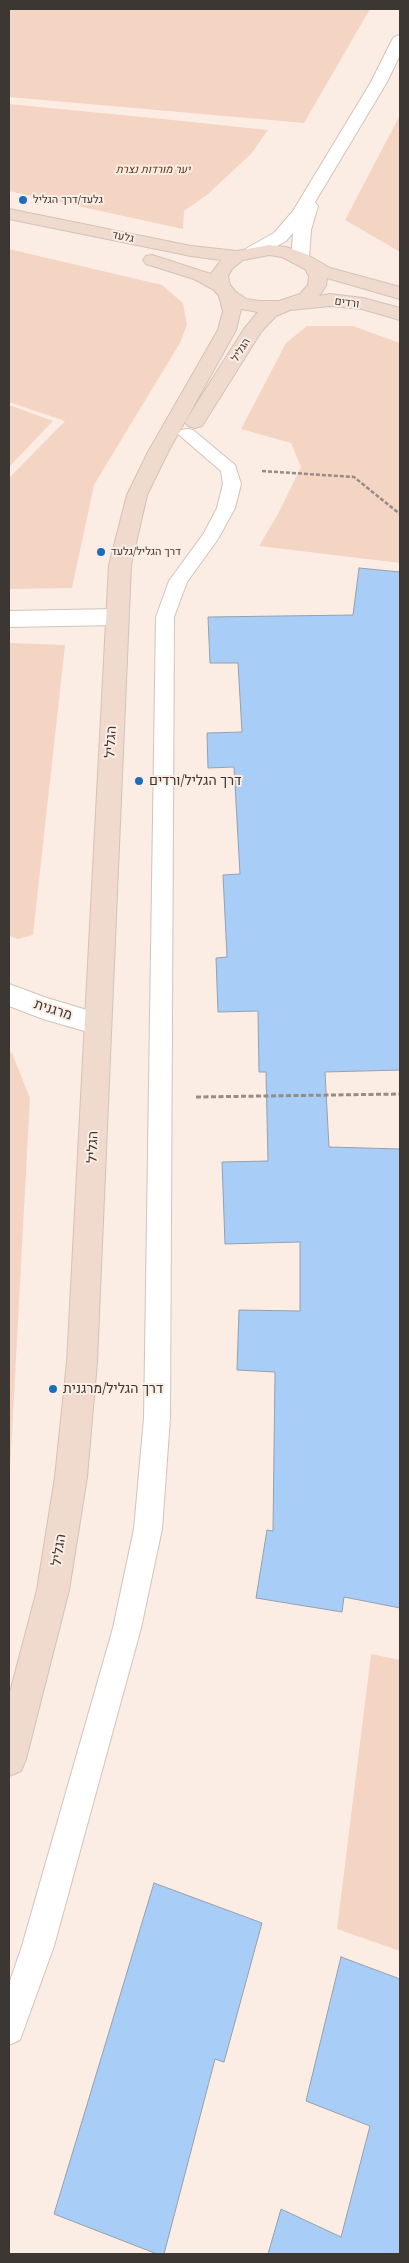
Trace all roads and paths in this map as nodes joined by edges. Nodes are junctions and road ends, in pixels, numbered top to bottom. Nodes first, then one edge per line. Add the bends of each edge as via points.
1 (400, 40) edge
2 (312, 193) junction
3 (9, 214) edge
4 (9, 229) edge
5 (245, 254) junction
6 (306, 262) junction
7 (224, 290) junction
8 (400, 293) edge
9 (287, 306) junction
10 (400, 314) edge
11 (187, 434) junction
12 (229, 469) junction
13 (400, 514) edge
14 (128, 527) junction
15 (116, 617) junction
16 (9, 619) edge
17 (9, 994) edge
18 (98, 1024) junction
19 (400, 1094) edge
20 (160, 1097) junction
21 (9, 1760) edge
22 (9, 2030) edge

1 - 2 street via 379,82
2 - 5 street via 280,237
2 - 6 street via 302,230
3 - 5 street, גלעד via 191,252
4 - 7 street, גלעד via 173,265 200,275
5 - 6 street via 277,251
5 - 7 street via 224,266 219,276
6 - 8 street, ורדים via 324,272
6 - 9 street via 318,276 317,286 307,298
7 - 9 street via 240,302 259,307
7 - 14 street, הגליל via 232,311 227,330 158,452 137,495
9 - 10 street, ורדים via 330,300 363,304
9 - 11 street, הגליל via 269,312 253,330
11 - 12 lane
11 - 14 street, הגליל
12 - 13 path via 354,477
12 - 20 lane via 232,484 226,508 212,535 178,581 165,617
14 - 15 street, הגליל via 120,565
15 - 16 street
15 - 18 street, הגליל
17 - 18 street, מרגנית
18 - 21 street, הגליל via 84,1333 71,1477 53,1590
19 - 20 path
20 - 22 lane via 157,1418 148,1529 127,1628 84,1784 38,1946

